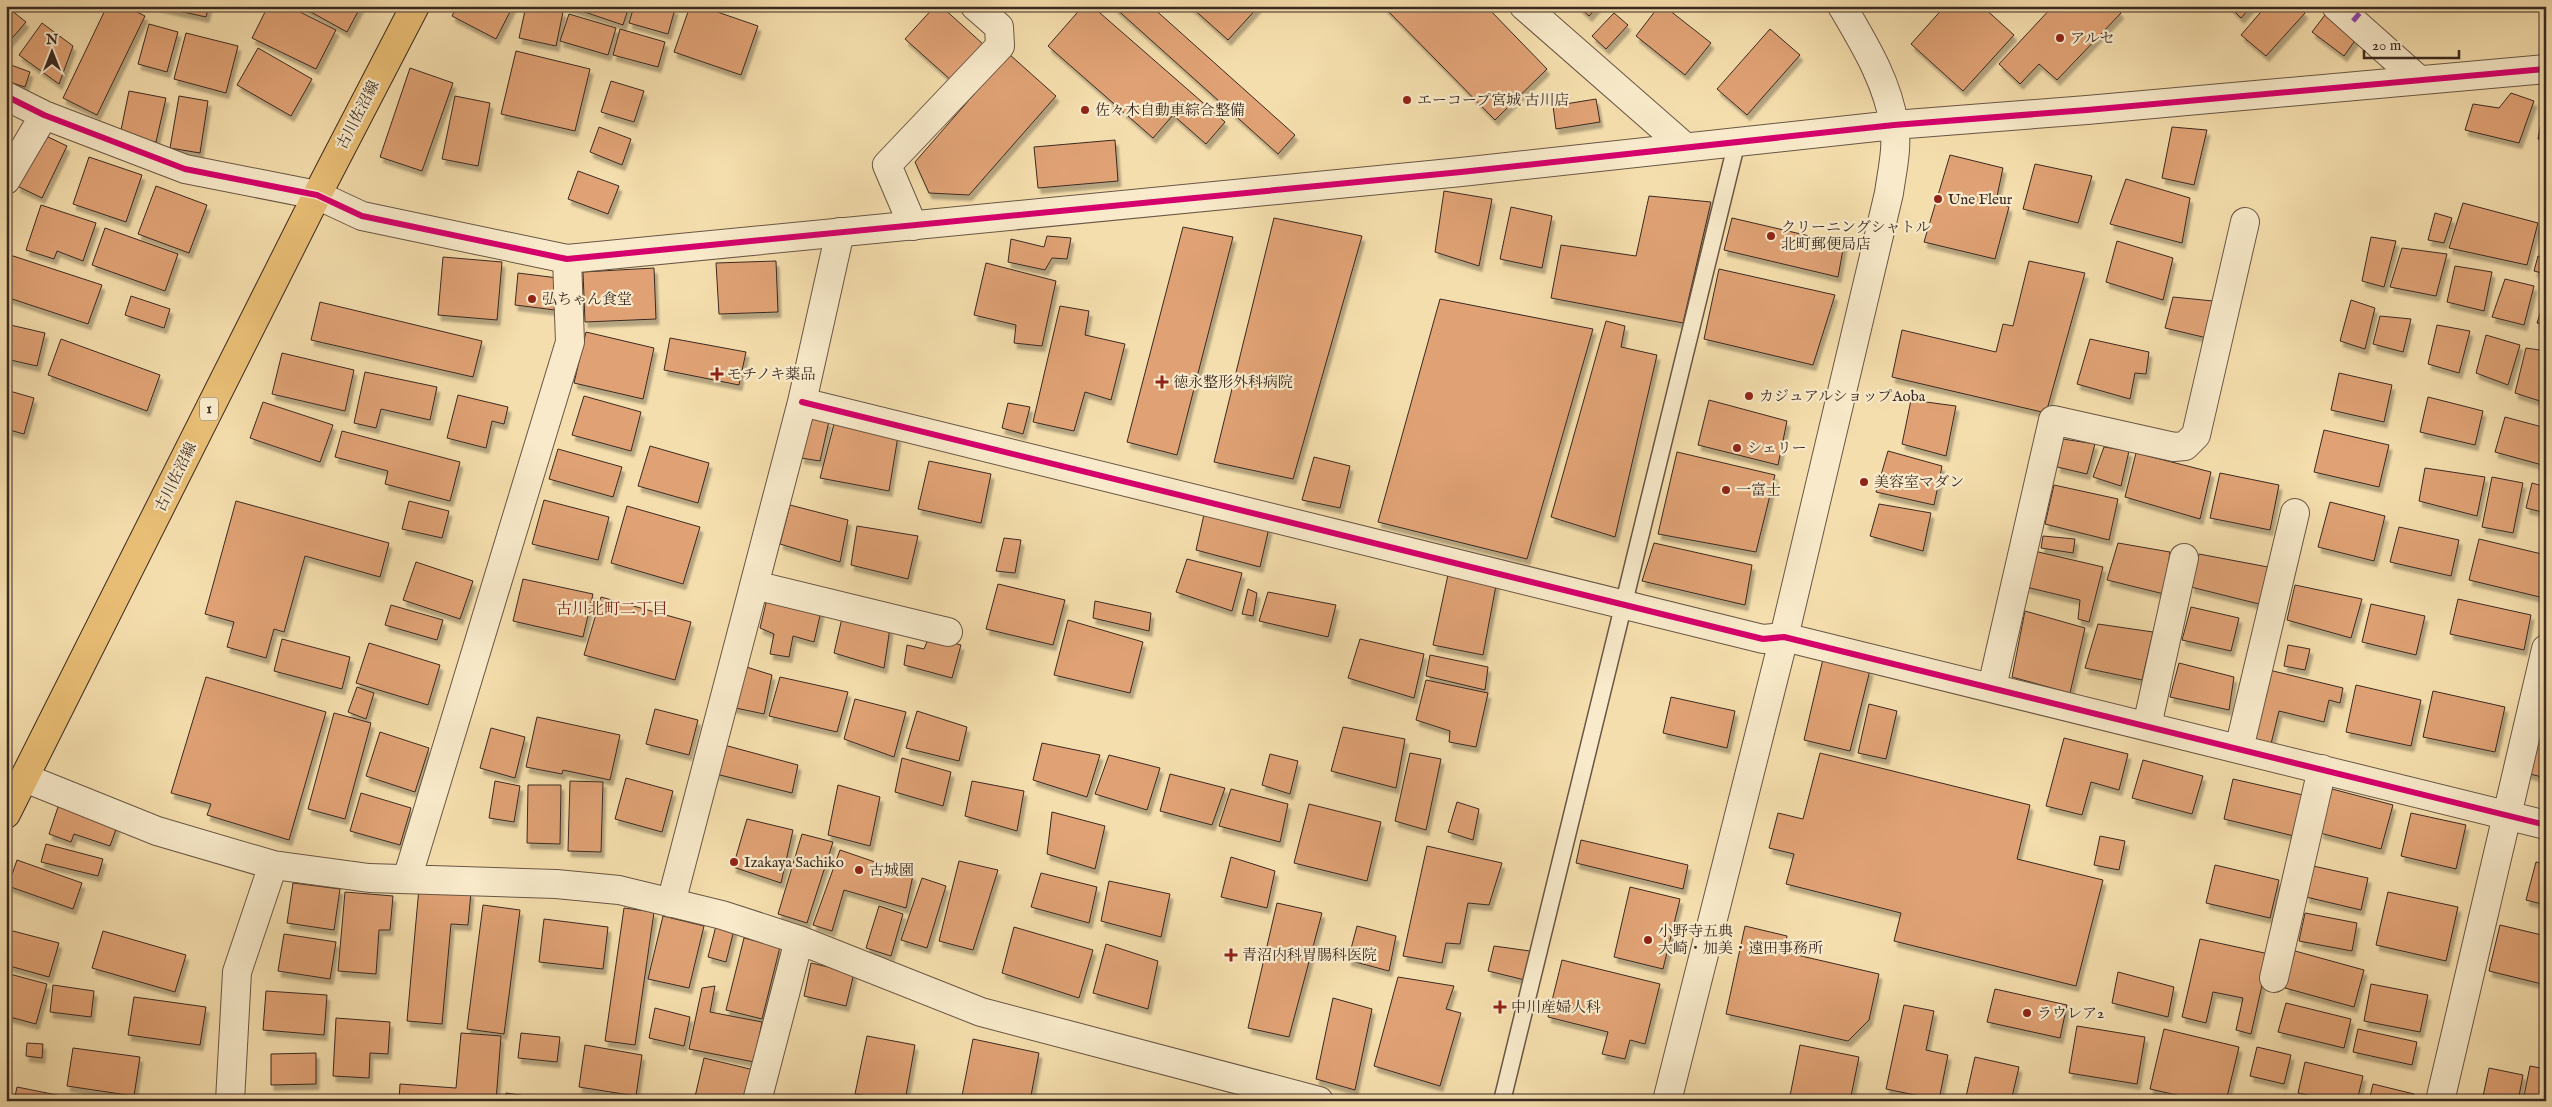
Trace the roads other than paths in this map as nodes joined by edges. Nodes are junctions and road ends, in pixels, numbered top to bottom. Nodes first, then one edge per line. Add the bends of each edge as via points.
1 (414, 6) edge
2 (975, 6) edge
3 (1524, 6) edge
4 (1842, 6) edge
5 (2336, 6) edge
6 (2546, 69) edge
7 (2419, 80) junction
8 (6, 96) edge
9 (44, 115) junction
10 (1894, 125) junction
11 (1737, 141) junction
12 (1685, 147) junction
13 (6, 180) edge
14 (317, 194) junction
15 (2245, 222) dead end
16 (913, 226) junction
17 (840, 232) junction
18 (567, 259) junction
19 (802, 402) junction
20 (2295, 513) dead end
21 (2184, 558) dead end
22 (754, 585) junction
23 (1624, 607) junction
24 (948, 632) dead end
25 (1784, 637) junction
26 (2546, 649) edge
27 (1992, 687) junction
28 (2147, 726) junction
29 (2239, 749) junction
30 (2322, 769) junction
31 (25, 778) junction
32 (6, 814) edge
33 (2506, 815) junction
34 (2546, 825) edge
35 (273, 865) junction
36 (407, 879) junction
37 (671, 903) junction
38 (799, 940) junction
39 (2274, 978) dead end
40 (230, 1101) edge
41 (758, 1101) edge
42 (1319, 1101) edge
43 (1502, 1101) edge
44 (1667, 1101) edge
45 (2440, 1101) edge

1 - 14 main road, 古川佐沼線 / 1
2 - 16 street via 999,27 1000,46 887,165
3 - 12 street
4 - 10 street via 1869,54
5 - 7 street
6 - 7 street
7 - 10 street
8 - 9 street
9 - 13 street
9 - 14 street via 185,169
10 - 11 street
10 - 25 street via 1895,148 1889,194
11 - 12 street
11 - 23 lane
12 - 16 street
14 - 18 street via 362,216
14 - 31 main road, 古川佐沼線 / 1
15 - 27 street via 2196,435 2185,446 2174,447 2053,420
16 - 17 street
17 - 18 street
17 - 19 street
18 - 36 street via 570,342
19 - 22 street
19 - 23 street
20 - 29 street
21 - 28 street
22 - 24 street
22 - 37 street
23 - 25 street via 1763,639
23 - 43 lane
25 - 27 street
25 - 44 street
26 - 33 street
27 - 28 street
28 - 29 street
29 - 30 street
30 - 33 street
30 - 39 street
31 - 32 main road, 古川佐沼線 / 1
31 - 35 street via 157,831
33 - 34 street
33 - 45 street
35 - 36 street via 369,878
35 - 40 street via 236,972
36 - 37 street via 601,888
37 - 38 street via 722,915
38 - 41 street
38 - 42 street via 981,1012

